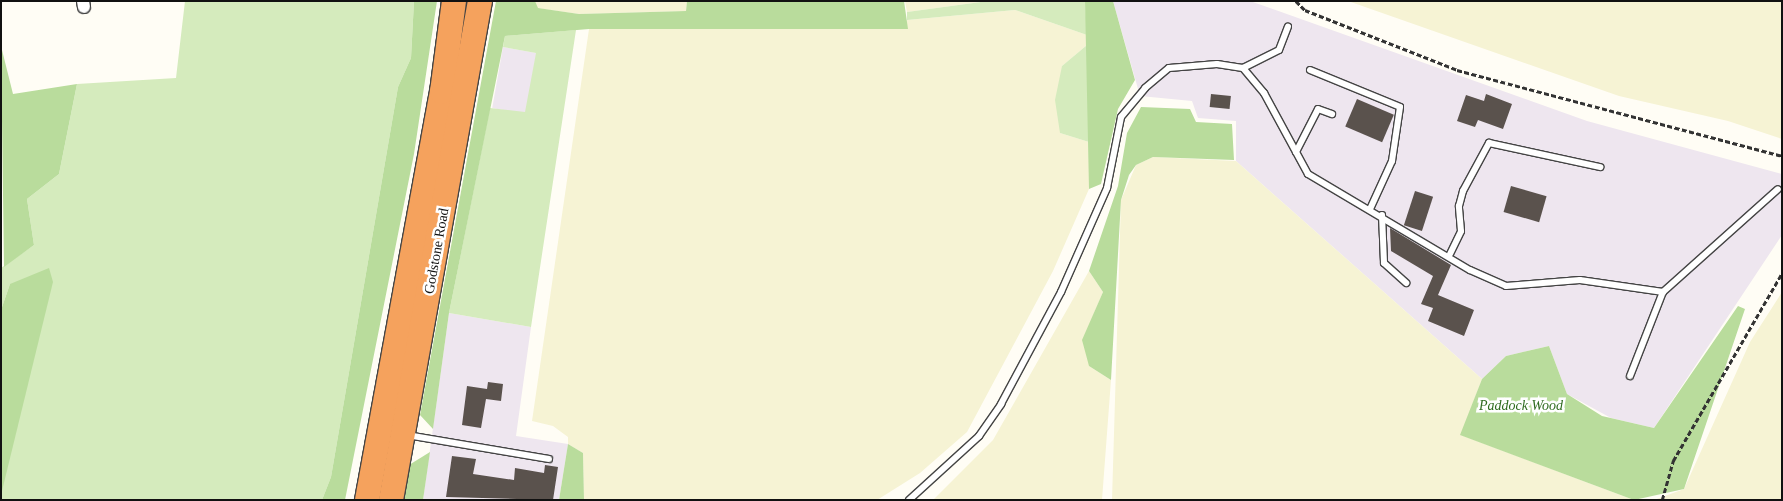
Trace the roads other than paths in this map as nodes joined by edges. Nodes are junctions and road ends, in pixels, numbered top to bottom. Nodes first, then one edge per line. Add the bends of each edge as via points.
1 (454, 1) edge
2 (480, 1) edge
3 (1288, 27) dead end
4 (1243, 68) junction
5 (1310, 70) dead end
6 (1332, 114) dead end
7 (1296, 152) junction
8 (1600, 167) dead end
9 (1778, 189) dead end
10 (1370, 209) junction
11 (1382, 215) junction
12 (1450, 254) junction
13 (1406, 283) dead end
14 (1663, 292) junction
15 (1630, 376) dead end
16 (403, 435) junction
17 (550, 460) dead end
18 (367, 500) edge
19 (391, 500) edge
20 (909, 500) edge

1 - 18 highway, Godstone Road via 442,92
2 - 16 highway, Godstone Road
3 - 4 lane via 1279,50
4 - 7 lane via 1264,93
4 - 20 lane via 1217,64 1169,68 1131,102 1117,130 1107,188 1061,292 1001,404 979,436
5 - 10 lane via 1400,107 1392,161
6 - 7 lane via 1318,109
7 - 10 lane via 1308,174
8 - 12 lane via 1489,143 1463,191 1458,206 1460,231
9 - 14 lane
10 - 11 lane
11 - 12 lane
11 - 13 lane via 1384,263
12 - 14 lane via 1470,270 1506,286 1580,280
14 - 15 lane
16 - 17 lane
16 - 19 highway, Godstone Road

